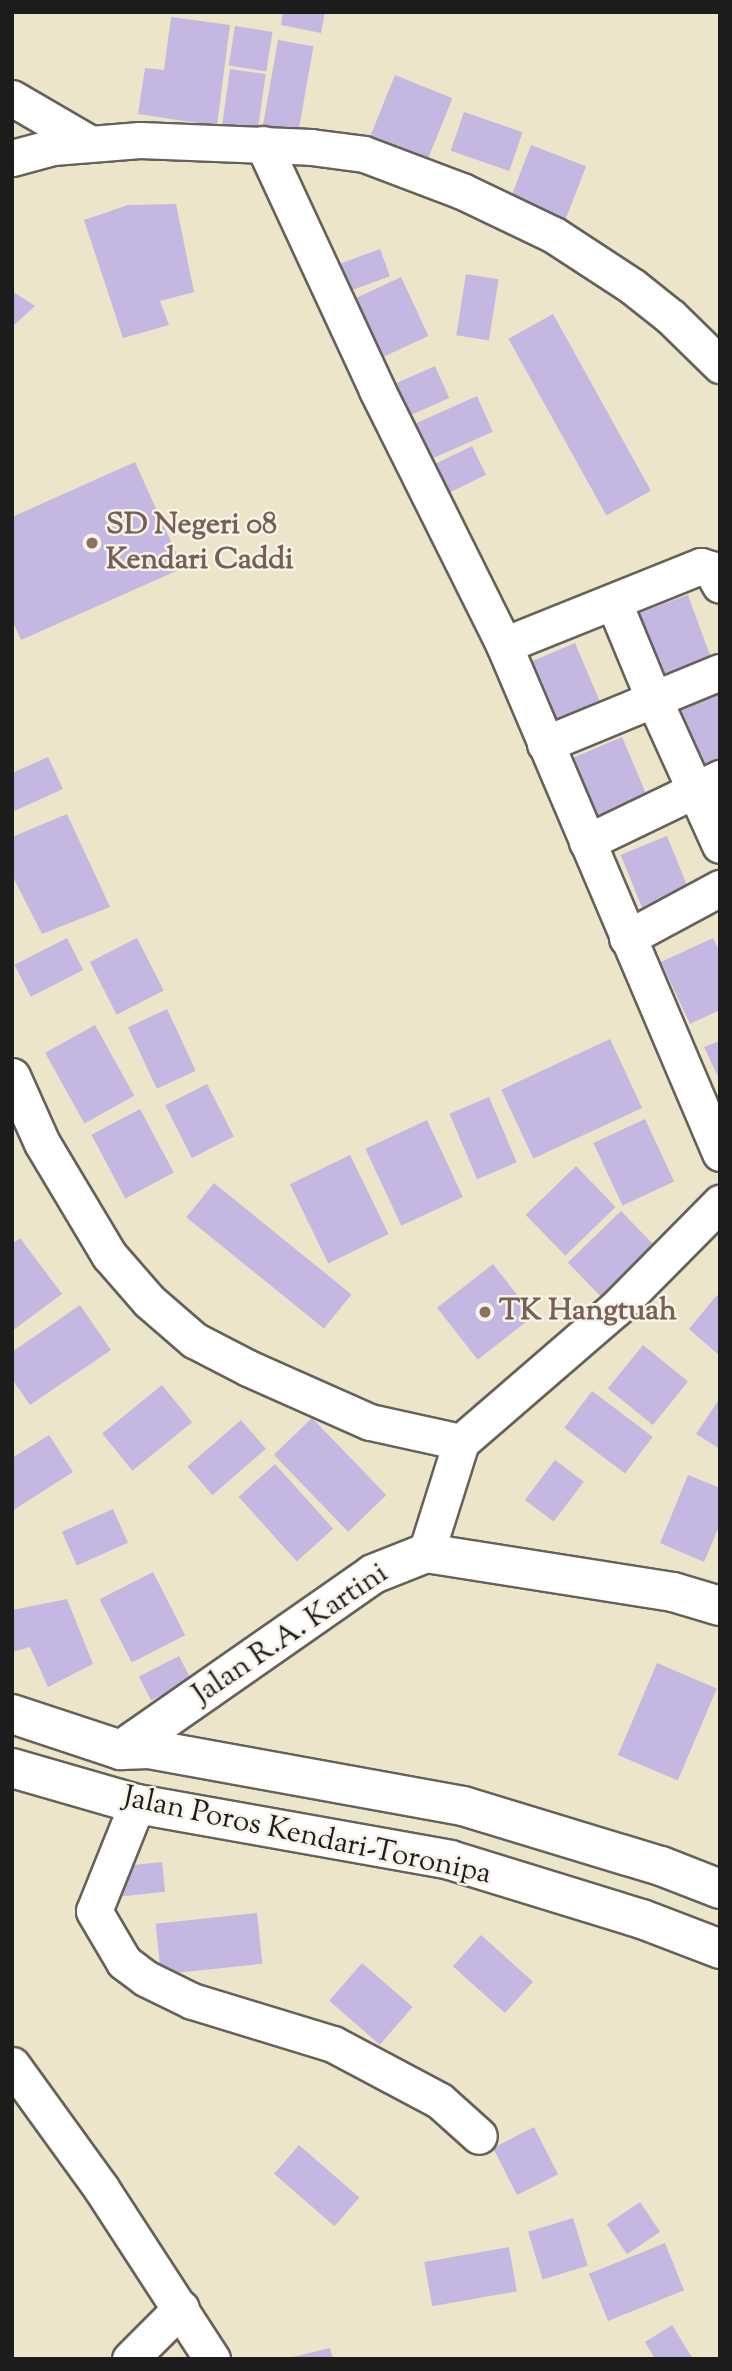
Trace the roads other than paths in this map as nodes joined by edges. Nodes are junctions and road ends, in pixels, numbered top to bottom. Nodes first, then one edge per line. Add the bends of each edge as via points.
1 (12, 98) edge
2 (89, 144) junction
3 (263, 144) junction
4 (12, 158) edge
5 (720, 365) edge
6 (720, 585) edge
7 (614, 603) junction
8 (504, 645) junction
9 (720, 672) edge
10 (655, 702) junction
11 (545, 744) junction
12 (707, 784) edge
13 (587, 842) junction
14 (720, 845) edge
15 (720, 888) edge
16 (627, 938) junction
17 (12, 1076) edge
18 (720, 1153) edge
19 (720, 1203) edge
20 (461, 1442) junction
21 (426, 1553) junction
22 (720, 1606) edge
23 (12, 1714) edge
24 (121, 1750) junction
25 (12, 1768) edge
26 (126, 1801) junction
27 (463, 1806) junction
28 (450, 1860) junction
29 (720, 1889) edge
30 (720, 1949) edge
31 (12, 2065) edge
32 (479, 2136) dead end
33 (181, 2308) junction
34 (130, 2359) edge
35 (212, 2359) edge

1 - 2 street
2 - 3 street via 140,140
2 - 4 street
3 - 5 street via 364,154 462,191 542,230 632,286
3 - 8 street via 377,390
6 - 7 street via 711,569 701,566
7 - 8 street
7 - 10 street
8 - 11 street
9 - 10 street
10 - 11 street
10 - 12 street
11 - 13 street
12 - 13 street
12 - 14 street
13 - 16 street
15 - 16 street
16 - 18 street
17 - 20 street via 42,1143 109,1255 149,1301 194,1340 370,1422
19 - 20 street via 616,1308
20 - 21 street
21 - 22 main road, Jalan R.A. Kartini via 673,1592
21 - 24 main road, Jalan R.A. Kartini via 373,1574
23 - 24 main road, Jalan Poros Kendari-Toronipa
24 - 26 main road
24 - 27 main road, Jalan Poros Kendari-Toronipa via 149,1749
25 - 26 main road, Jalan Poros Kendari-Toronipa
26 - 28 main road, Jalan Poros Kendari-Toronipa
26 - 32 street via 94,1911 124,1962 192,2001 333,2044 440,2101
27 - 28 main road
27 - 29 main road, Jalan Poros Kendari-Toronipa
28 - 30 main road, Jalan Poros Kendari-Toronipa via 642,1919
31 - 33 street
33 - 34 street
33 - 35 street

